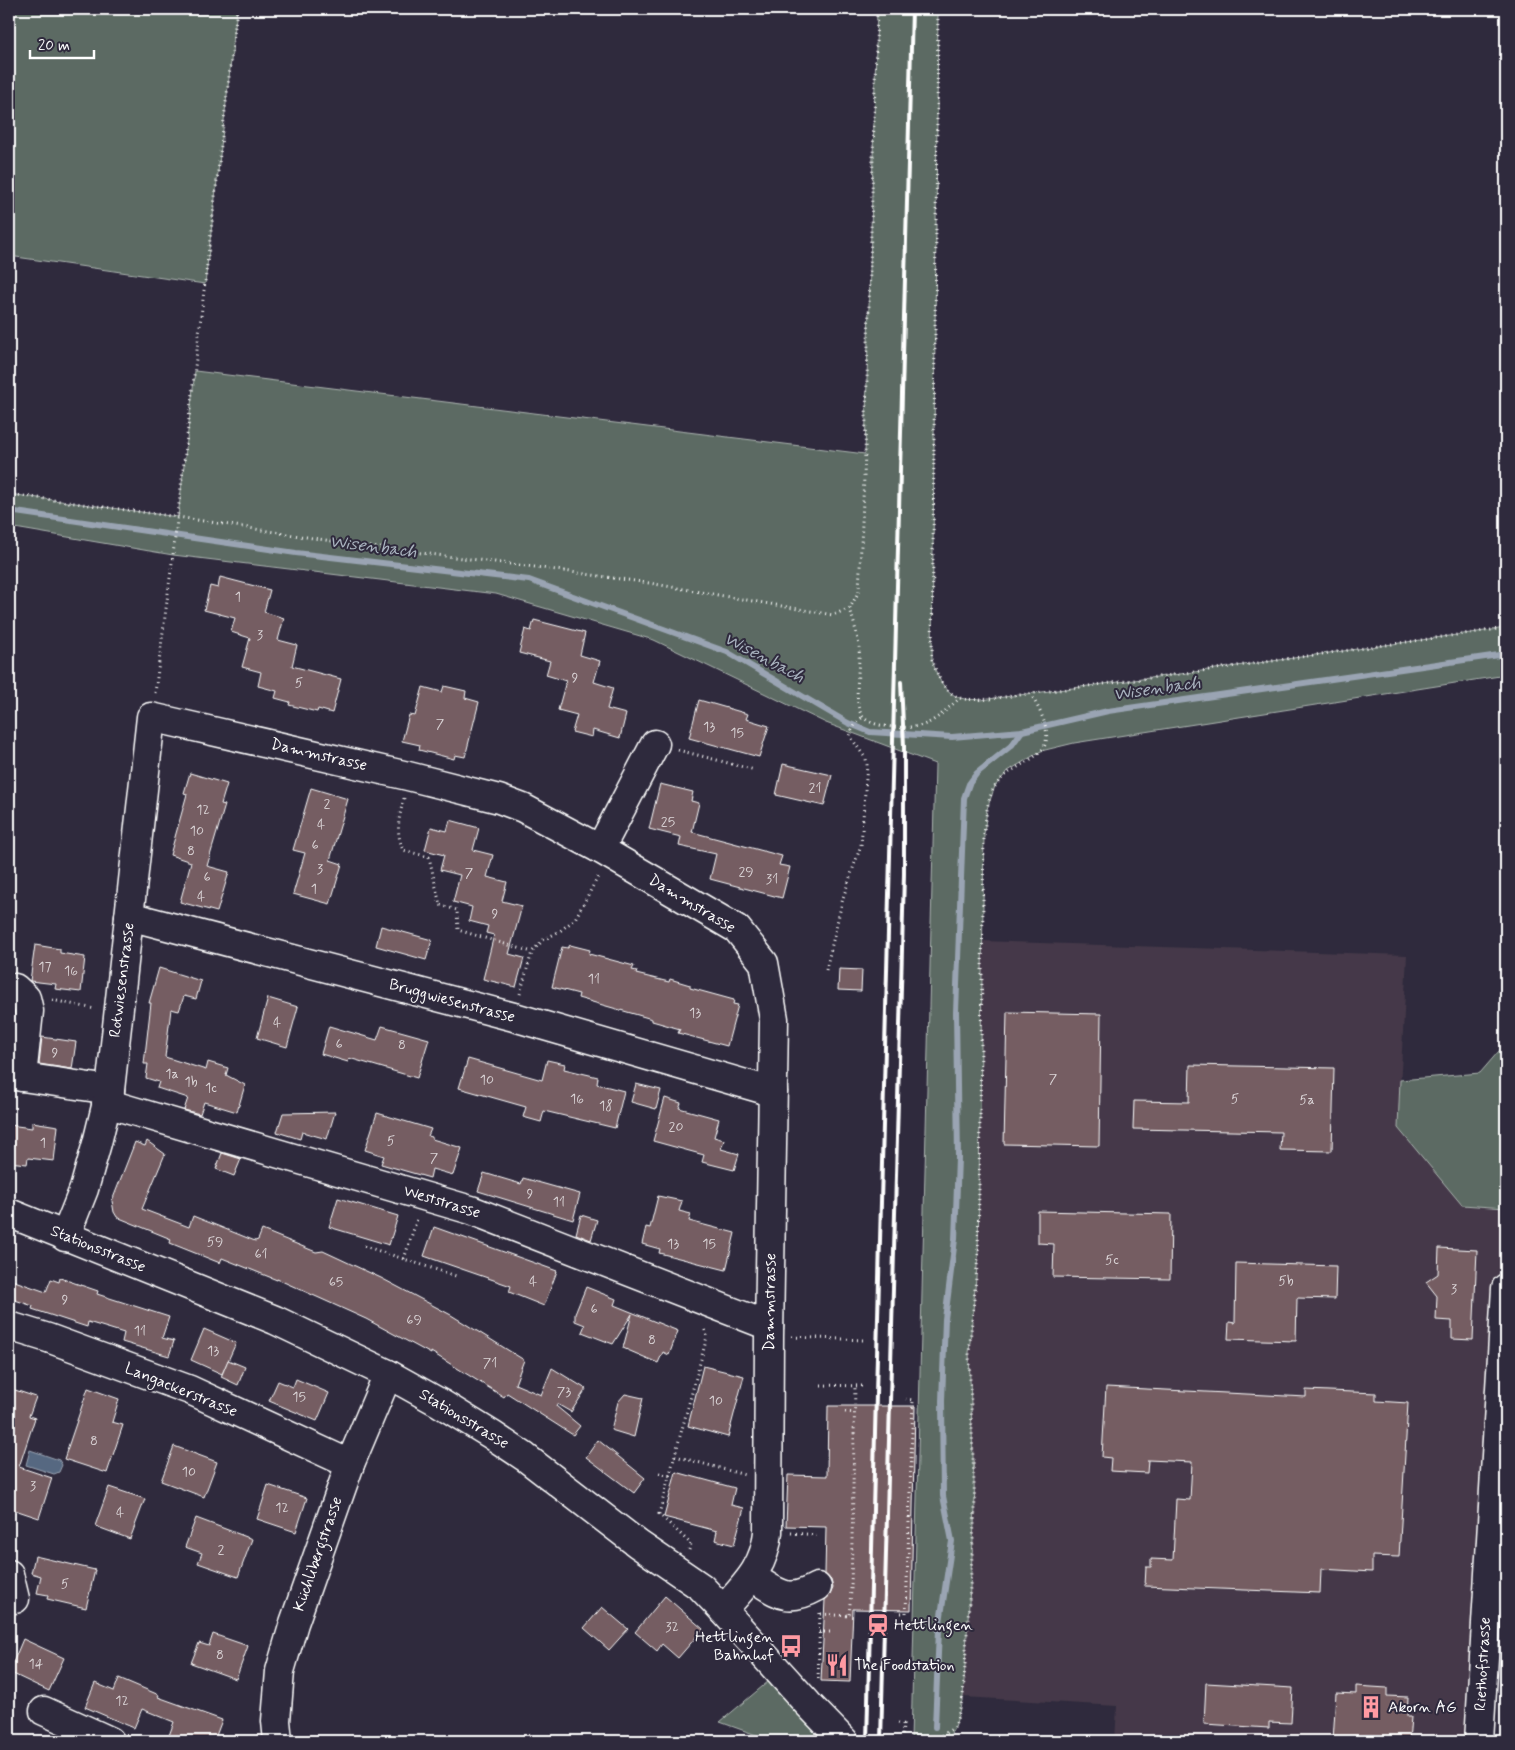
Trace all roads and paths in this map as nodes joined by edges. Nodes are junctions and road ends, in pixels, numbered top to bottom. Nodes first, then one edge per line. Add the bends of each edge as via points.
1 (237, 9) edge
2 (877, 9) edge
3 (938, 9) edge
4 (9, 494) edge
5 (178, 517) junction
6 (850, 608) junction
7 (1506, 628) edge
8 (1031, 694) junction
9 (960, 698) junction
10 (151, 717) junction
11 (863, 717) junction
12 (655, 744) joint
13 (755, 770) dead end
14 (408, 776) junction
15 (604, 852) junction
16 (129, 916) junction
17 (532, 952) junction
18 (826, 970) dead end
19 (18, 992) edge
20 (118, 1014) junction
21 (514, 1017) junction
22 (15, 1076) edge
23 (773, 1092) junction
24 (108, 1096) junction
25 (424, 1196) junction
26 (9, 1213) edge
27 (64, 1237) junction
28 (364, 1246) dead end
29 (404, 1259) junction
30 (456, 1276) dead end
31 (1506, 1288) edge
32 (704, 1324) dead end
33 (9, 1326) edge
34 (769, 1326) junction
35 (798, 1337) dead end
36 (864, 1340) dead end
37 (388, 1374) junction
38 (821, 1385) dead end
39 (855, 1386) junction
40 (862, 1386) dead end
41 (906, 1399) dead end
42 (844, 1412) dead end
43 (855, 1413) junction
44 (912, 1416) junction
45 (919, 1416) dead end
46 (675, 1456) junction
47 (350, 1464) junction
48 (659, 1473) dead end
49 (670, 1476) junction
50 (768, 1481) junction
51 (786, 1533) dead end
52 (818, 1534) dead end
53 (686, 1558) dead end
54 (752, 1577) junction
55 (906, 1598) junction
56 (914, 1598) dead end
57 (818, 1600) junction
58 (723, 1610) junction
59 (900, 1614) dead end
60 (819, 1632) junction
61 (830, 1632) dead end
62 (808, 1704) junction
63 (44, 1712) dead end
64 (898, 1723) dead end
65 (110, 1741) edge
66 (278, 1741) edge
67 (844, 1741) edge
68 (902, 1741) edge
69 (933, 1741) edge
70 (1479, 1741) edge

1 - 5 path
2 - 6 path via 859,591
3 - 9 path via 932,659 937,677 946,689
4 - 5 path
5 - 6 path via 364,546 649,583 833,615
5 - 10 path
6 - 11 path via 859,646 858,694
7 - 8 path
8 - 9 path via 980,700
8 - 69 path via 1043,715 1046,737 1041,751 1008,771 995,786 987,809 984,834 978,1256 969,1353 974,1529 963,1697 954,1728
9 - 11 path via 931,723 913,728 880,726
10 - 14 street, Dammstrasse
10 - 16 street, Rotwiesenstrasse
11 - 18 path via 850,732 867,765 861,845 843,898
12 - 13 path
12 - 15 street
14 - 15 street, Dammstrasse via 499,799 542,817
14 - 17 path via 398,838 403,850 429,857 440,905 457,910 458,930
15 - 17 path via 575,919 543,940
15 - 23 street, Dammstrasse via 737,929 764,963 774,1019
16 - 20 street, Rotwiesenstrasse
16 - 21 street, Bruggwiesenstrasse
17 - 21 path
19 - 20 path
19 - 22 street via 29,1012
20 - 24 street, Rotwiesenstrasse
21 - 23 street, Bruggwiesenstrasse
22 - 24 street, Weststrasse
23 - 34 street, Dammstrasse
24 - 25 street, Weststrasse
24 - 27 street, Rotwiesenstrasse via 84,1189
25 - 29 path
25 - 34 street, Weststrasse via 471,1210
26 - 27 street, Stationsstrasse
27 - 37 street, Stationsstrasse via 274,1320
28 - 29 path
29 - 30 path
31 - 70 street, Riethofstrasse
32 - 46 path via 707,1337
33 - 47 street, Langackerstrasse via 190,1390
34 - 50 street, Dammstrasse
35 - 36 path
37 - 47 street, Küchlibergstrasse
37 - 58 street, Stationsstrasse via 525,1457 638,1544 701,1587
38 - 39 path
39 - 40 path
39 - 43 path
41 - 44 path via 913,1400
42 - 43 path
43 - 57 path via 849,1616
44 - 45 path
44 - 55 path
46 - 49 path
46 - 50 path
47 - 66 street, Küchlibergstrasse via 280,1671 276,1721
48 - 49 path
49 - 53 path via 659,1514 691,1544
50 - 54 street, Dammstrasse via 767,1542
51 - 52 path
54 - 57 street via 779,1594
54 - 58 street, Dammstrasse
55 - 56 path
55 - 59 path via 906,1613
57 - 60 path
58 - 62 street, Stationsstrasse
60 - 61 path
60 - 62 path via 818,1695
62 - 67 street, Stationsstrasse
63 - 65 street
64 - 68 path via 903,1724

